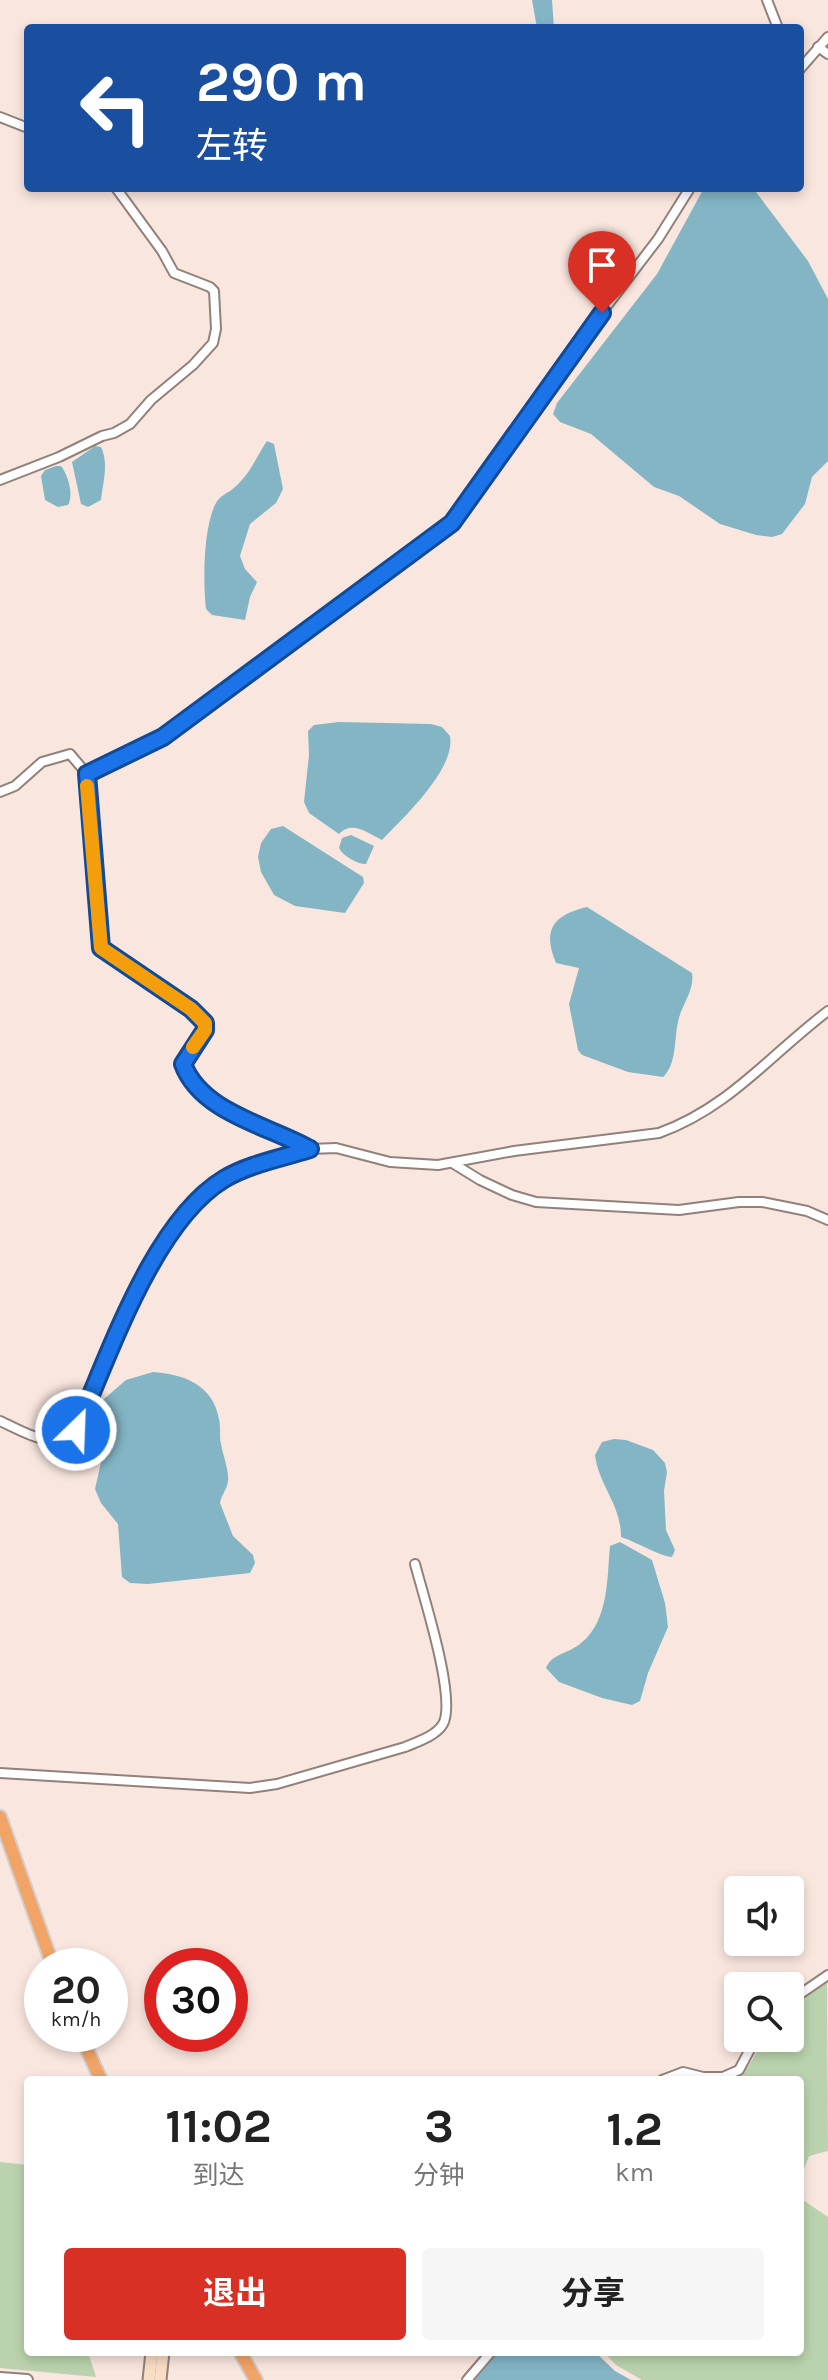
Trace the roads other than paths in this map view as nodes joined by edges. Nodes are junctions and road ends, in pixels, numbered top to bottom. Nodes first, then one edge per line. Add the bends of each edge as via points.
1 (767, 0) edge
2 (776, 24) edge
3 (828, 37) edge
4 (818, 47) junction
5 (828, 54) edge
6 (804, 61) edge
7 (0, 117) edge
8 (24, 126) edge
9 (119, 192) edge
10 (687, 192) edge
11 (0, 480) edge
12 (87, 774) junction
13 (0, 792) edge
14 (828, 1011) edge
15 (310, 1149) junction
16 (454, 1164) junction
17 (828, 1220) edge
18 (0, 1421) edge
19 (415, 1564) dead end
20 (0, 1773) edge
21 (0, 1817) edge
22 (47, 1948) edge
23 (828, 1975) edge
24 (804, 1991) edge
25 (88, 2052) edge
26 (749, 2052) edge
27 (99, 2076) edge
28 (672, 2076) edge
29 (699, 2076) edge
30 (725, 2076) edge
31 (152, 2356) edge
32 (163, 2356) edge
33 (242, 2356) edge
34 (488, 2356) edge
35 (0, 2378) edge
36 (27, 2380) edge
37 (149, 2380) edge
38 (160, 2380) edge
39 (256, 2380) edge
40 (467, 2380) edge

1 - 2 street
3 - 4 street
4 - 5 street
4 - 6 street
7 - 8 street
9 - 11 street via 174,273 213,290 213,343 130,424
10 - 12 street via 452,523 163,737
12 - 13 street via 70,754 42,762
12 - 15 street via 101,948 205,1023 183,1064 214,1102
14 - 16 street via 746,1083 670,1129
15 - 16 street via 336,1148 404,1164
15 - 18 street via 227,1177 178,1225 155,1258 73,1433 49,1441
16 - 17 street via 536,1202 679,1210 762,1202
19 - 20 street via 446,1691 444,1721 421,1740 250,1788
21 - 22 highway
23 - 24 street
25 - 27 highway
26 - 30 street via 739,2070
28 - 29 street
31 - 37 main road
32 - 38 main road
33 - 39 highway
34 - 40 street
35 - 36 street

